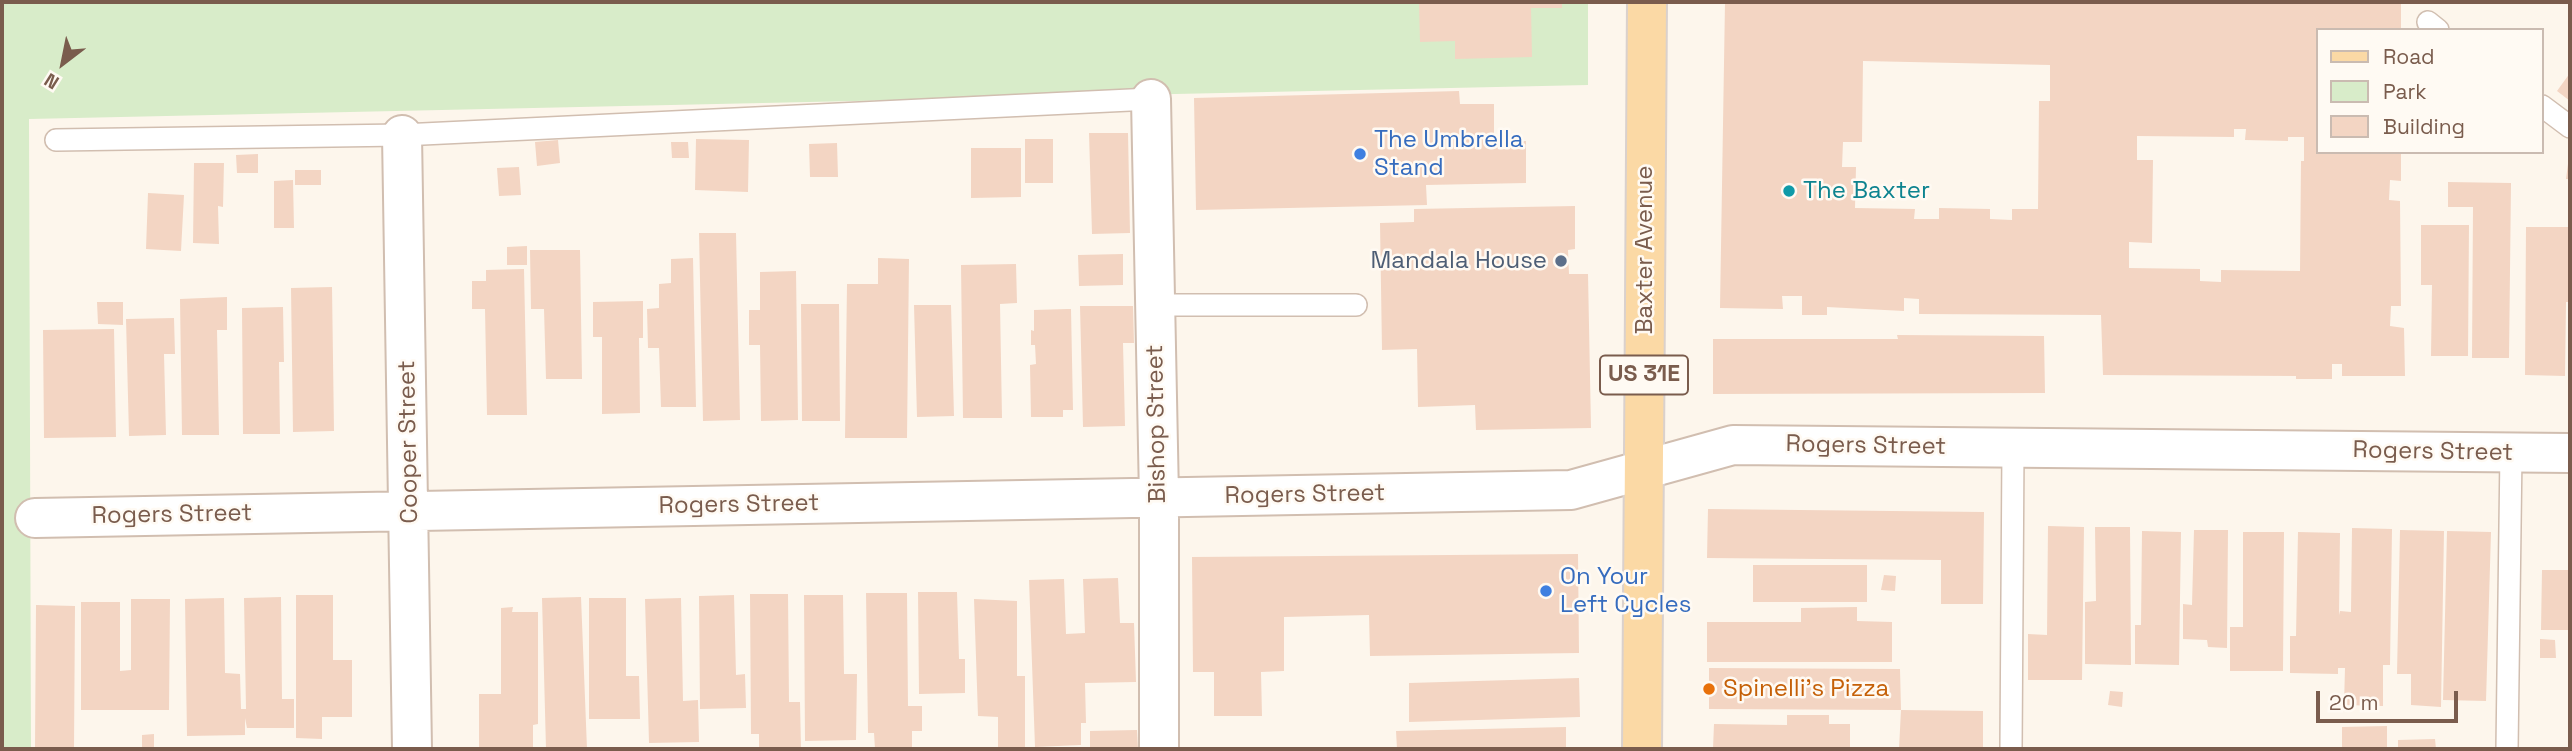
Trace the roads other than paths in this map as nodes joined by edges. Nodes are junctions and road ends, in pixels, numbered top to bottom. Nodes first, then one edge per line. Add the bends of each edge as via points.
1 (1647, 2) edge
2 (1151, 99) joint
3 (2544, 108) edge
4 (2570, 127) edge
5 (402, 135) junction
6 (56, 140) dead end
7 (1155, 305) junction
8 (1356, 305) dead end
9 (2013, 448) junction
10 (2511, 452) junction
11 (2570, 453) edge
12 (1644, 468) junction
13 (1159, 497) junction
14 (410, 510) junction
15 (35, 518) dead end
16 (412, 749) edge
17 (1159, 749) edge
18 (1642, 749) edge
19 (2011, 749) edge
20 (2507, 749) edge

1 - 12 main road, Baxter Avenue / US 31E
2 - 5 lane
2 - 7 street, Bishop Street
3 - 4 lane
5 - 6 lane
5 - 14 street, Cooper Street
7 - 8 lane
7 - 13 street, Bishop Street
9 - 10 street, Rogers Street
9 - 12 street, Rogers Street via 1733,445
9 - 19 lane
10 - 11 street, Rogers Street
10 - 20 lane
12 - 13 street, Rogers Street via 1571,490
12 - 18 main road, Baxter Avenue / US 31E
13 - 14 street, Rogers Street
13 - 17 street, Bishop Street
14 - 15 street, Rogers Street
14 - 16 street, Cooper Street

